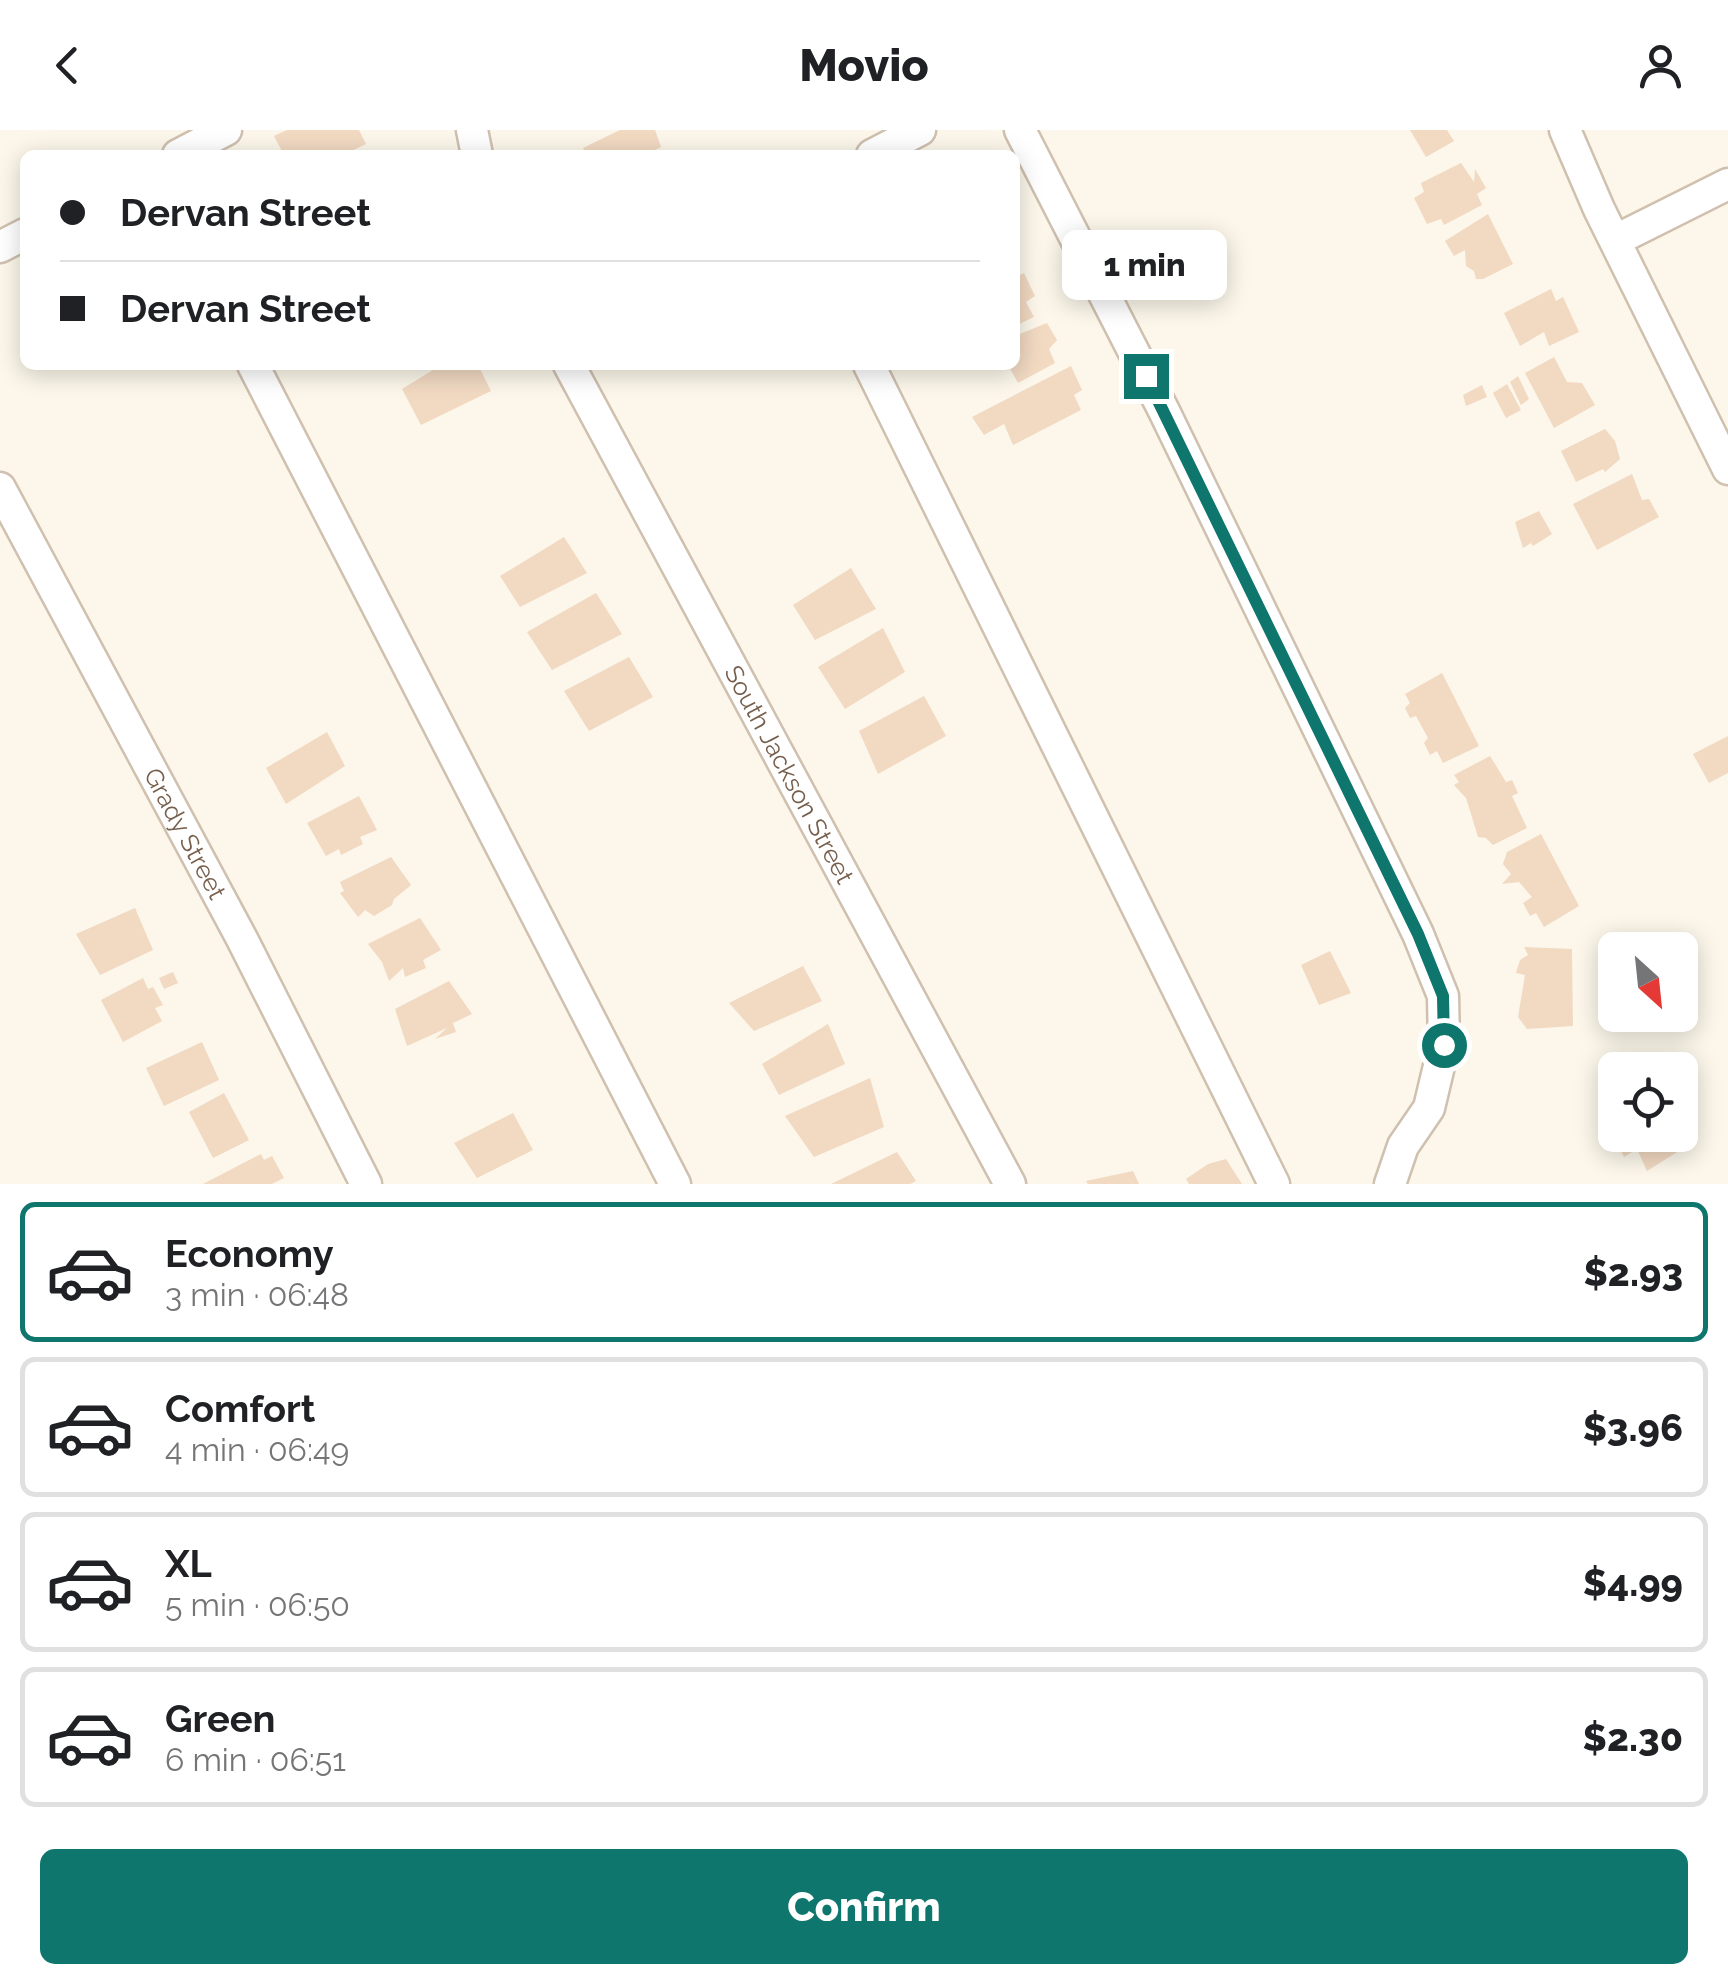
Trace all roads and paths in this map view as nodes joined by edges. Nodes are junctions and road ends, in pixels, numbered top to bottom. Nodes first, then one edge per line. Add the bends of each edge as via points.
1 (226, 130) edge
2 (920, 130) edge
3 (1020, 130) edge
4 (1565, 130) edge
5 (188, 150) edge
6 (882, 150) edge
7 (1728, 184) edge
8 (1616, 240) junction
9 (256, 370) edge
10 (571, 370) edge
11 (871, 370) edge
12 (1728, 469) edge
13 (0, 488) edge
14 (366, 1184) edge
15 (675, 1184) edge
16 (1010, 1184) edge
17 (1274, 1184) edge
18 (1390, 1184) edge

1 - 5 street
2 - 6 street
3 - 18 street via 1164,411 1443,996 1444,1045 1429,1108 1403,1146
4 - 8 street
7 - 8 street
8 - 12 street
9 - 15 street
10 - 16 street, South Jackson Street
11 - 17 street
13 - 14 street, Grady Street

